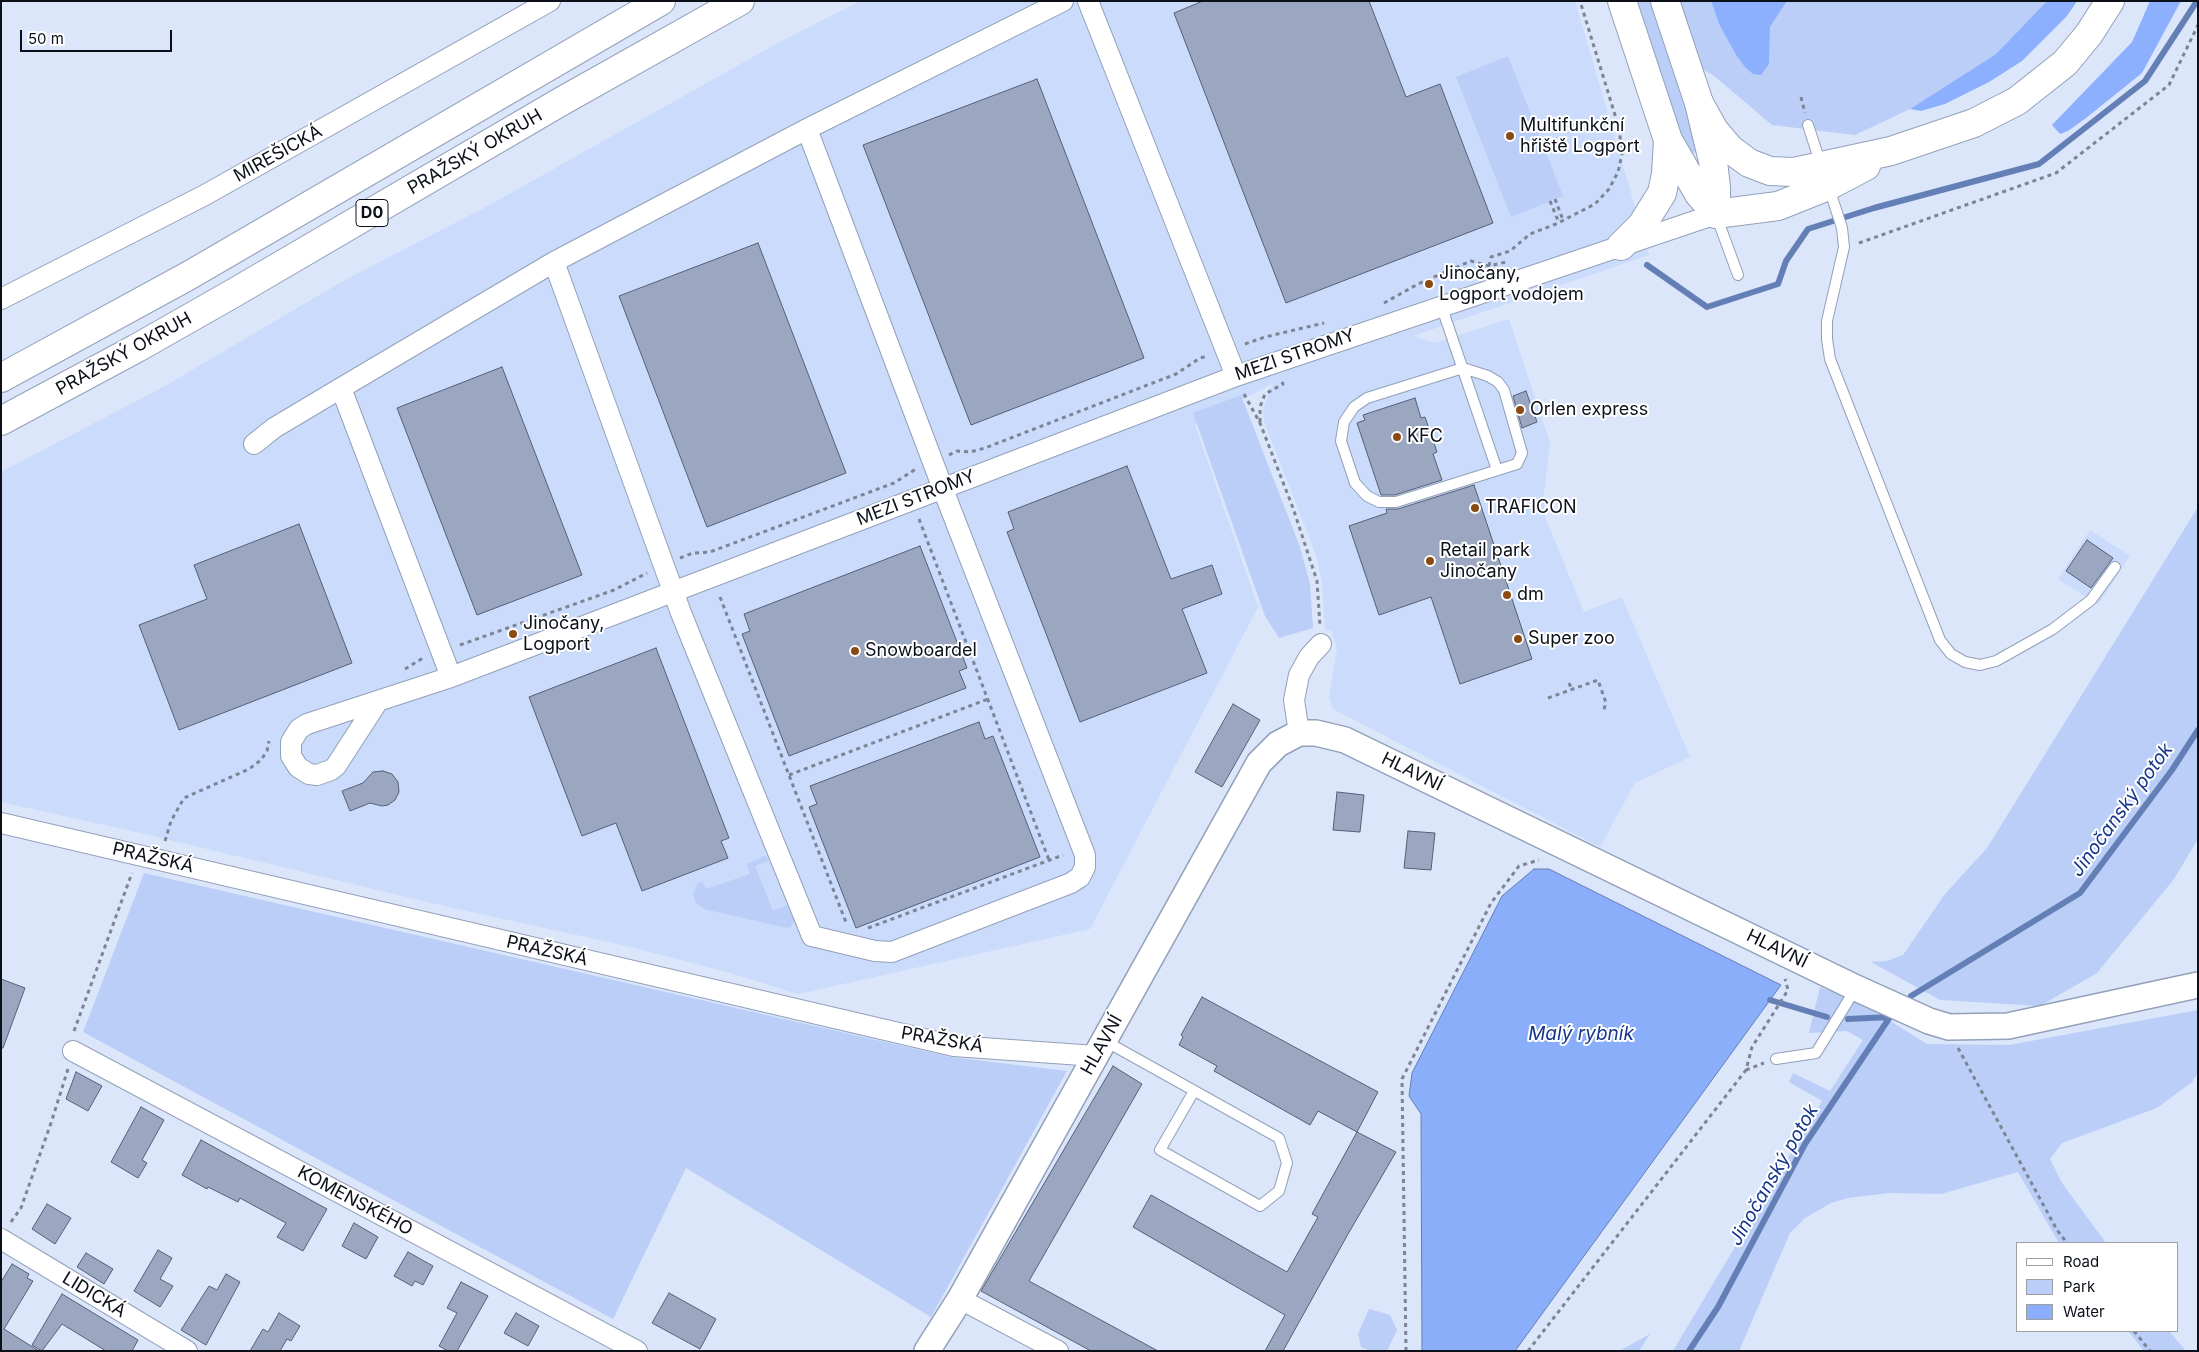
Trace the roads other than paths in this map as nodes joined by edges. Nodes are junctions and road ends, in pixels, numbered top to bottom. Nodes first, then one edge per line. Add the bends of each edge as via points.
1 (550, 1) edge
2 (661, 1) edge
3 (740, 1) edge
4 (1063, 1) edge
5 (1088, 1) edge
6 (1665, 1) edge
7 (2110, 1) edge
8 (1622, 4) edge
9 (1699, 103) junction
10 (1808, 126) dead end
11 (807, 129) junction
12 (1668, 140) junction
13 (1828, 186) junction
14 (1716, 214) junction
15 (1621, 246) junction
16 (554, 262) junction
17 (1738, 275) dead end
18 (1, 300) edge
19 (1448, 303) junction
20 (1463, 368) junction
21 (1236, 376) junction
22 (1, 378) edge
23 (341, 388) junction
24 (1, 420) edge
25 (254, 444) dead end
26 (1497, 470) junction
27 (942, 488) junction
28 (2115, 567) dead end
29 (674, 591) junction
30 (1321, 644) road end
31 (451, 676) junction
32 (378, 701) dead end
33 (1300, 733) junction
34 (1, 823) edge
35 (2198, 986) edge
36 (1856, 988) junction
37 (1100, 1048) junction
38 (73, 1051) road end
39 (1776, 1059) dead end
40 (1194, 1091) junction
41 (4, 1234) edge
42 (960, 1299) junction
43 (187, 1351) edge
44 (636, 1351) edge
45 (927, 1351) edge
46 (1058, 1351) edge

1 - 18 street, MIREŠICKÁ via 205,195
2 - 22 main road, PRAŽSKÝ OKRUH / D0 via 149,298
3 - 24 main road, PRAŽSKÝ OKRUH / D0 via 198,314
4 - 11 street
5 - 21 street
6 - 9 main road
7 - 13 main road via 2090,34 2065,62 2016,101 1974,122 1891,151
8 - 12 main road
9 - 13 main road via 1723,142 1738,156 1770,171
9 - 14 main road via 1713,161
10 - 13 lane
11 - 16 street
11 - 27 street
12 - 14 main road via 1699,194
12 - 15 main road via 1662,193 1642,225
13 - 14 main road via 1778,206
13 - 28 lane via 1842,228 1844,247 1827,321 1830,359 1940,640 1951,654 1965,662 1980,665 1996,661 2053,629 2091,600
14 - 15 street, MEZI STROMY
14 - 17 lane
15 - 19 street, MEZI STROMY
16 - 23 street
16 - 29 street
19 - 20 lane
19 - 21 street, MEZI STROMY
20 - 26 lane
20 - 26 lane via 1488,376 1504,390 1522,453 1517,464
20 - 26 lane via 1367,398 1354,408 1344,422 1341,441 1352,475 1366,496 1379,502 1396,502
21 - 27 street, MEZI STROMY
23 - 25 street via 274,428
23 - 31 street
27 - 29 street, MEZI STROMY
27 - 29 street via 1086,861 1080,877 1071,883 892,952 874,951 812,936
29 - 31 street, MEZI STROMY
30 - 33 street via 1299,675 1294,700
31 - 32 street, MEZI STROMY
33 - 36 street, HLAVNÍ via 1345,740
33 - 37 street, HLAVNÍ via 1278,744 1259,763
34 - 37 street, PRAŽSKÁ via 954,1046
35 - 36 street, HLAVNÍ via 2008,1026 1949,1027
36 - 39 lane via 1816,1053
37 - 40 lane
37 - 42 street, HLAVNÍ
38 - 44 street, KOMENSKÉHO
40 - 40 lane via 1160,1150 1260,1206 1279,1191 1287,1163 1279,1138
41 - 43 street, LIDICKÁ
42 - 45 street, HLAVNÍ
42 - 46 street

